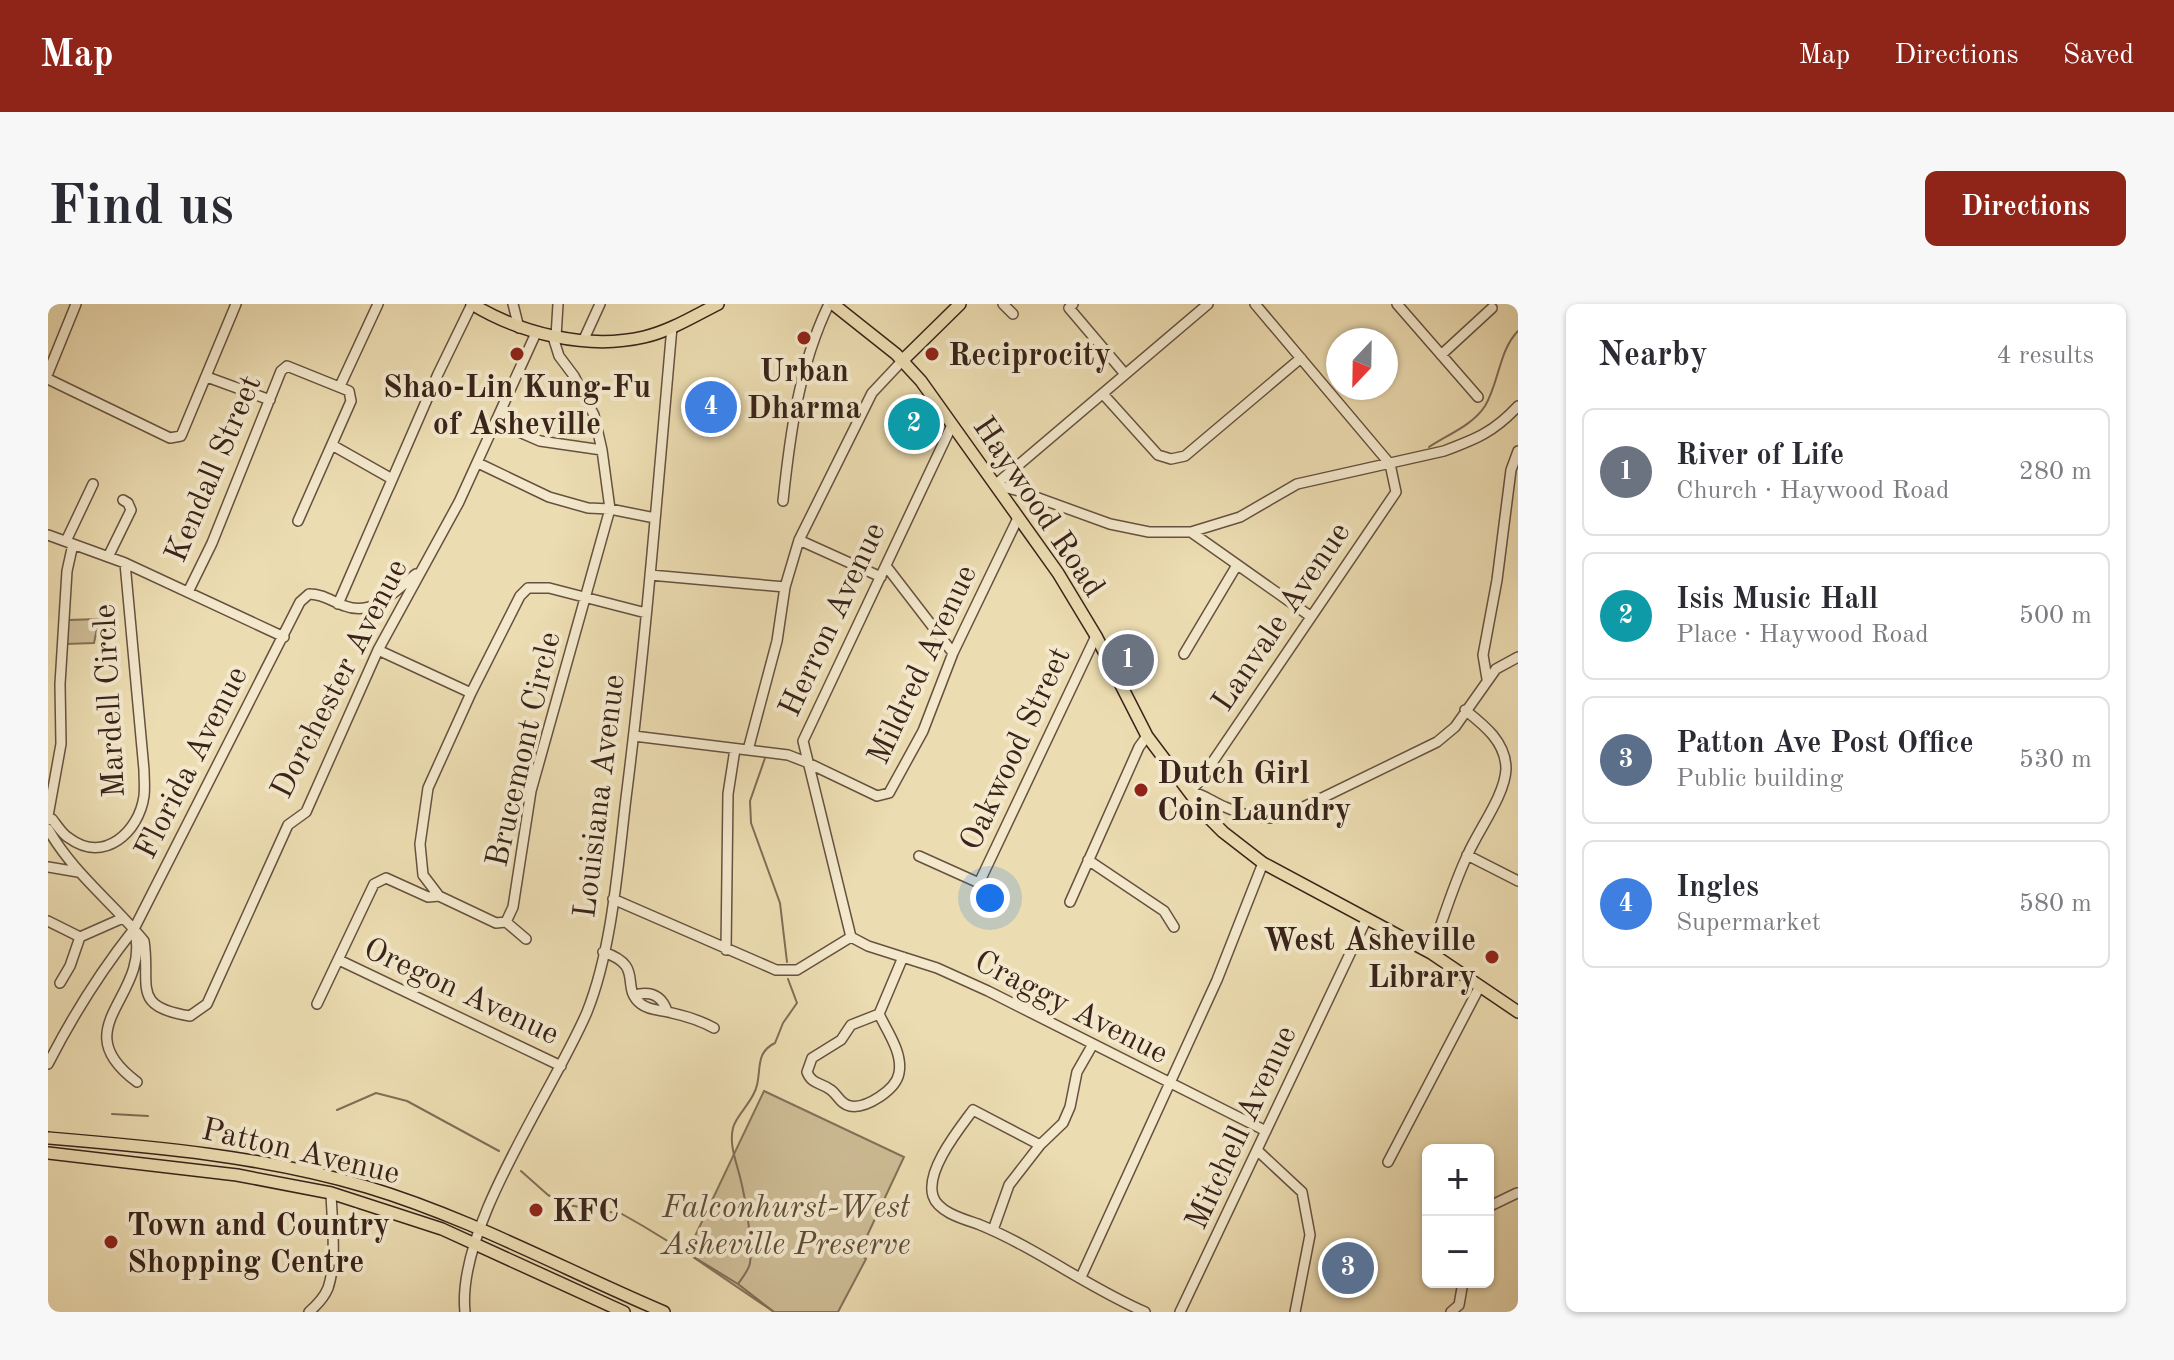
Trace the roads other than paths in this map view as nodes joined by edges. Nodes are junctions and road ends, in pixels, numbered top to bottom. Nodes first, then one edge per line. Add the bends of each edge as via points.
1 (76, 304) edge
2 (236, 304) edge
3 (378, 304) edge
4 (472, 304) edge
5 (513, 304) edge
6 (558, 304) edge
7 (600, 304) edge
8 (718, 304) edge
9 (831, 304) edge
10 (960, 304) edge
11 (1003, 304) edge
12 (1073, 304) edge
13 (1208, 304) edge
14 (1255, 304) edge
15 (1397, 304) edge
16 (1492, 308) dead end
17 (1013, 314) dead end
18 (672, 327) junction
19 (519, 328) junction
20 (536, 333) junction
21 (554, 337) junction
22 (584, 339) junction
23 (1441, 355) junction
24 (1301, 358) junction
25 (903, 360) junction
26 (48, 373) edge
27 (1125, 374) junction
28 (207, 377) junction
29 (48, 379) edge
30 (340, 386) junction
31 (1103, 394) junction
32 (1478, 397) dead end
33 (270, 400) junction
34 (1518, 406) edge
35 (496, 422) junction
36 (952, 425) junction
37 (332, 445) junction
38 (602, 450) junction
39 (1518, 451) edge
40 (478, 463) junction
41 (1390, 464) junction
42 (392, 479) junction
43 (93, 484) dead end
44 (995, 485) junction
45 (123, 500) dead end
46 (783, 501) dead end
47 (610, 509) junction
48 (655, 518) junction
49 (1018, 518) junction
50 (298, 521) dead end
51 (1191, 532) junction
52 (48, 535) edge
53 (799, 540) junction
54 (69, 542) junction
55 (108, 557) junction
56 (125, 563) junction
57 (1237, 565) junction
58 (886, 566) junction
59 (422, 569) junction
60 (650, 575) junction
61 (881, 577) junction
62 (785, 587) junction
63 (188, 592) junction
64 (585, 597) junction
65 (338, 604) junction
66 (646, 613) junction
67 (1310, 616) junction
68 (1096, 636) junction
69 (284, 637) junction
70 (378, 650) junction
71 (953, 653) junction
72 (1184, 654) dead end
73 (1518, 657) edge
74 (1487, 679) junction
75 (471, 693) junction
76 (1465, 710) junction
77 (634, 736) junction
78 (1147, 736) junction
79 (735, 749) junction
80 (748, 750) junction
81 (806, 762) junction
82 (1189, 792) junction
83 (48, 818) edge
84 (48, 829) edge
85 (1467, 855) junction
86 (919, 856) dead end
87 (1088, 860) junction
88 (1263, 863) junction
89 (48, 867) edge
90 (78, 872) junction
91 (1518, 881) edge
92 (439, 896) junction
93 (613, 899) junction
94 (1070, 902) dead end
95 (123, 918) junction
96 (1366, 920) junction
97 (48, 921) edge
98 (506, 922) junction
99 (1174, 927) dead end
100 (134, 929) junction
101 (80, 937) junction
102 (851, 937) junction
103 (526, 939) dead end
104 (726, 950) junction
105 (603, 952) junction
106 (1431, 953) junction
107 (903, 957) junction
108 (339, 960) junction
109 (60, 983) dead end
110 (1480, 986) junction
111 (317, 1004) dead end
112 (1518, 1012) edge
113 (879, 1014) junction
114 (714, 1028) dead end
115 (1093, 1044) junction
116 (48, 1064) edge
117 (561, 1066) junction
118 (137, 1082) dead end
119 (1169, 1083) junction
120 (1266, 1131) junction
121 (48, 1138) edge
122 (1040, 1145) junction
123 (1258, 1151) junction
124 (48, 1153) edge
125 (1388, 1162) dead end
126 (1518, 1182) edge
127 (331, 1193) junction
128 (1518, 1195) edge
129 (1494, 1205) edge
130 (480, 1229) junction
131 (993, 1230) junction
132 (474, 1244) junction
133 (1081, 1277) junction
134 (1462, 1288) edge
135 (309, 1312) edge
136 (465, 1312) edge
137 (624, 1312) edge
138 (664, 1312) edge
139 (1145, 1312) edge
140 (1180, 1312) edge
141 (1295, 1312) edge
142 (1451, 1312) edge

1 - 26 street
2 - 28 street
3 - 30 street
4 - 19 main road
4 - 42 street
5 - 19 street
6 - 21 street
7 - 22 street
8 - 18 main road
9 - 25 main road, Haywood Road
9 - 46 street via 806,366 790,427
10 - 25 main road
11 - 17 street
12 - 27 street via 1069,308
13 - 27 street
14 - 24 street
15 - 23 street
16 - 23 street
18 - 22 main road via 628,339
18 - 48 street, Louisiana Avenue
19 - 20 main road
20 - 21 main road
20 - 35 street, Dorchester Avenue
21 - 22 main road
21 - 38 street via 559,356 590,405
23 - 32 street
24 - 31 street via 1185,456 1171,459 1158,455
24 - 41 street
25 - 36 main road, Haywood Road
25 - 53 street via 872,393
27 - 31 street
28 - 29 street via 176,439
28 - 33 street
30 - 33 street, Kendall Street via 287,366
30 - 37 street via 349,391 351,401
31 - 44 street
33 - 63 street, Kendall Street
34 - 41 street via 1482,437
35 - 38 street via 540,441
35 - 40 street, Dorchester Avenue
36 - 44 main road, Haywood Road
36 - 58 street, Herron Avenue
37 - 42 street
37 - 50 street
38 - 47 street
39 - 74 street via 1483,655
40 - 47 street via 549,497
40 - 59 street, Dorchester Avenue
41 - 51 street via 1297,484 1240,517
41 - 67 street, Lanvale Avenue via 1396,492
42 - 65 street
43 - 54 street
44 - 49 main road, Haywood Road
44 - 51 street via 1121,527
45 - 55 street via 131,510
47 - 48 street
47 - 64 street, Brucemont Circle
48 - 60 street, Louisiana Avenue
49 - 68 main road, Haywood Road
49 - 71 street, Mildred Avenue
51 - 57 street
52 - 54 street
53 - 61 street
53 - 62 street
54 - 55 street
54 - 83 street via 61,744
55 - 56 street
56 - 63 street
56 - 83 street, Mardell Circle via 144,770 139,816 130,832 98,848 68,838
57 - 67 street
57 - 72 street
58 - 61 street, Herron Avenue
58 - 71 street
59 - 65 street, Florida Avenue via 364,610
59 - 70 street, Dorchester Avenue
60 - 62 street
60 - 66 street, Louisiana Avenue
61 - 81 street, Herron Avenue via 803,741
62 - 80 street via 777,641
63 - 69 street
64 - 66 street, Brucemont Circle
64 - 75 street, Brucemont Circle via 528,588
64 - 98 street, Brucemont Circle via 531,791 513,907
65 - 69 street, Florida Avenue via 309,594
66 - 77 street, Louisiana Avenue
67 - 82 street, Lanvale Avenue
68 - 78 main road, Haywood Road
68 - 86 street, Oakwood Street via 979,883
69 - 100 street, Florida Avenue
70 - 75 street
70 - 100 street, Dorchester Avenue via 306,812 288,825 207,1004 190,1016 166,1013 151,1002 144,986 145,943
71 - 81 street, Mildred Avenue via 923,731 889,793 877,796
73 - 74 street
74 - 76 street
75 - 92 street, Brucemont Circle via 428,788 420,858 423,875
76 - 82 street via 1437,742 1283,817 1256,818
76 - 85 street via 1501,747 1506,768
77 - 79 street
77 - 93 street, Louisiana Avenue
78 - 82 main road, Haywood Road
78 - 87 street
79 - 80 street
79 - 104 street via 728,794
80 - 81 street
81 - 102 street, Herron Avenue
82 - 88 main road, Haywood Road via 1223,832
84 - 90 street
85 - 91 street
85 - 106 street
87 - 94 street
87 - 99 street via 1164,911
88 - 96 main road, Haywood Road
88 - 119 street
89 - 90 street
90 - 95 street
92 - 98 street, Brucemont Circle via 496,923
92 - 108 street via 379,880
93 - 104 street
93 - 105 street, Louisiana Avenue
95 - 100 street
95 - 101 street
96 - 106 main road, Haywood Road
96 - 120 street, Mitchell Avenue
97 - 101 street
98 - 103 street
100 - 116 street, Florida Avenue via 75,1011
100 - 118 street via 135,967 105,1033 111,1059
101 - 109 street
102 - 104 street via 797,970 776,970
102 - 107 street, Craggy Avenue
105 - 114 street via 627,965 642,1005
105 - 117 street, Louisiana Avenue via 588,1008
106 - 110 main road, Haywood Road
107 - 113 street
107 - 115 street, Craggy Avenue via 988,991
108 - 111 street
108 - 117 street, Oregon Avenue
110 - 112 main road, Haywood Road
110 - 125 street
113 - 113 street via 851,1025 841,1040 812,1058 807,1072 815,1084 829,1088 843,1104 864,1106 894,1085 899,1073 898,1054
115 - 119 street, Craggy Avenue
115 - 122 street via 1077,1072 1063,1123
117 - 130 street, Louisiana Avenue
119 - 120 street, Craggy Avenue
119 - 133 street
120 - 123 street, Mitchell Avenue
121 - 130 main road, Patton Avenue via 150,1146 327,1176
122 - 131 street via 1009,1185
122 - 131 street via 973,1110 950,1141 931,1183 934,1199 950,1214
123 - 140 street, Mitchell Avenue
123 - 141 street via 1302,1192 1310,1235
124 - 127 main road, Patton Avenue via 237,1175
126 - 128 street
127 - 132 main road, Patton Avenue
127 - 135 street via 329,1286
128 - 129 street
130 - 132 street, Louisiana Avenue
130 - 138 main road, Patton Avenue
131 - 133 street
132 - 136 street, Louisiana Avenue
132 - 137 main road, Patton Avenue
133 - 139 street
134 - 142 street via 1459,1305

